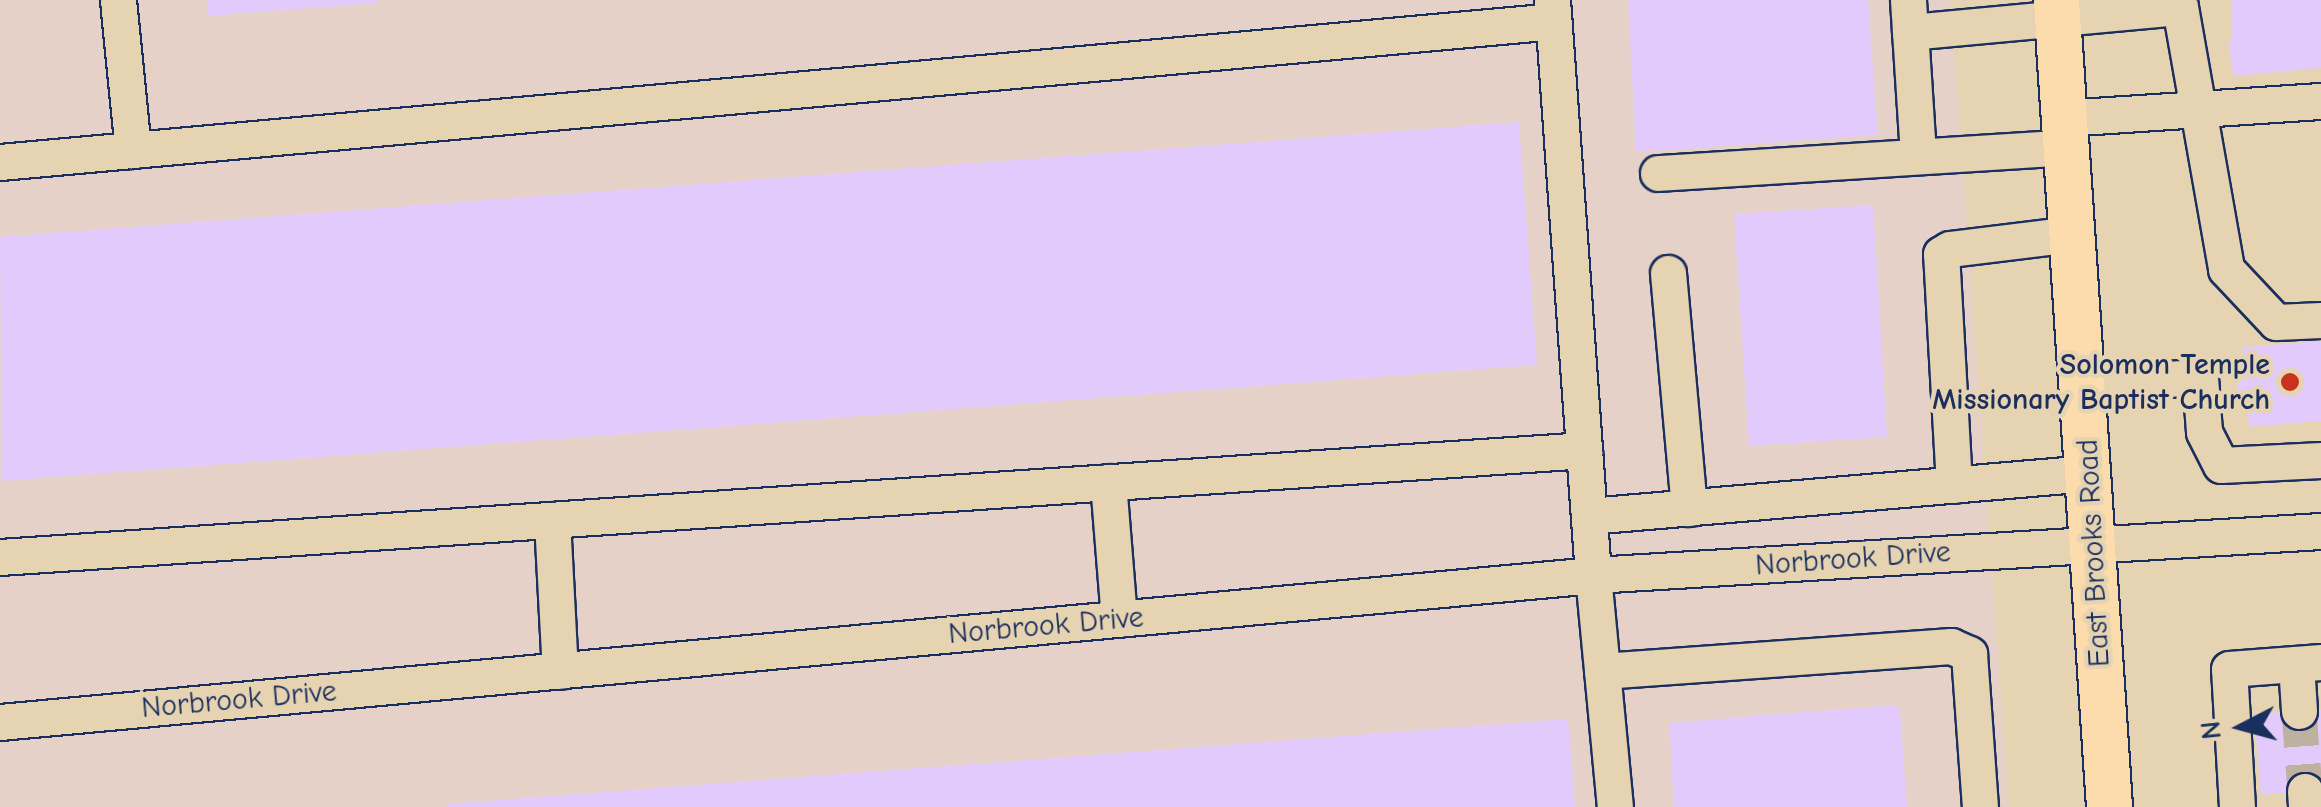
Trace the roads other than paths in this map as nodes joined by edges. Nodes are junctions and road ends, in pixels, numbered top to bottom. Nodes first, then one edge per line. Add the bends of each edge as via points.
1 (118, 0) edge
2 (2180, 4) edge
3 (2057, 8) edge
4 (1553, 11) edge
5 (1909, 16) edge
6 (2321, 100) edge
7 (2199, 108) junction
8 (2066, 132) junction
9 (133, 150) junction
10 (1918, 156) junction
11 (0, 162) edge
12 (1658, 173) dead end
13 (2072, 234) junction
14 (1668, 273) dead end
15 (2321, 320) edge
16 (2083, 384) junction
17 (1584, 450) junction
18 (2321, 460) edge
19 (2089, 473) junction
20 (1108, 482) junction
21 (1954, 485) junction
22 (1688, 508) junction
23 (1589, 516) junction
24 (552, 520) junction
25 (2321, 530) edge
26 (2093, 545) junction
27 (0, 558) edge
28 (1593, 575) junction
29 (1119, 619) junction
30 (2308, 663) edge
31 (560, 670) junction
32 (1602, 671) junction
33 (2299, 711) tunnel mouth
34 (0, 722) edge
35 (1615, 807) edge
36 (1980, 807) edge
37 (2109, 807) edge
38 (2237, 807) edge

1 - 9 street
2 - 3 street
2 - 7 street
3 - 5 street
3 - 8 main road, East Brooks Road
4 - 9 street
4 - 17 street
5 - 10 street
6 - 7 street
7 - 8 street
7 - 15 street via 2226,269 2276,322
8 - 10 street
8 - 13 main road, East Brooks Road
9 - 11 street
10 - 12 street
13 - 16 main road, East Brooks Road
13 - 21 street via 1940,254
14 - 22 street
16 - 18 street via 2200,377 2204,432 2220,465
16 - 19 main road, East Brooks Road
17 - 20 street
17 - 23 street
19 - 21 street
19 - 26 main road, East Brooks Road
20 - 24 street
20 - 29 street
21 - 22 street
22 - 23 street
23 - 28 street
24 - 27 street
24 - 31 street
25 - 26 street, Norbrook Drive
26 - 28 street, Norbrook Drive
26 - 37 main road, East Brooks Road
28 - 29 street, Norbrook Drive
28 - 32 street
29 - 31 street, Norbrook Drive
30 - 33 street
30 - 38 street via 2229,669
31 - 34 street, Norbrook Drive
32 - 35 street
32 - 36 street via 1951,646 1969,654

